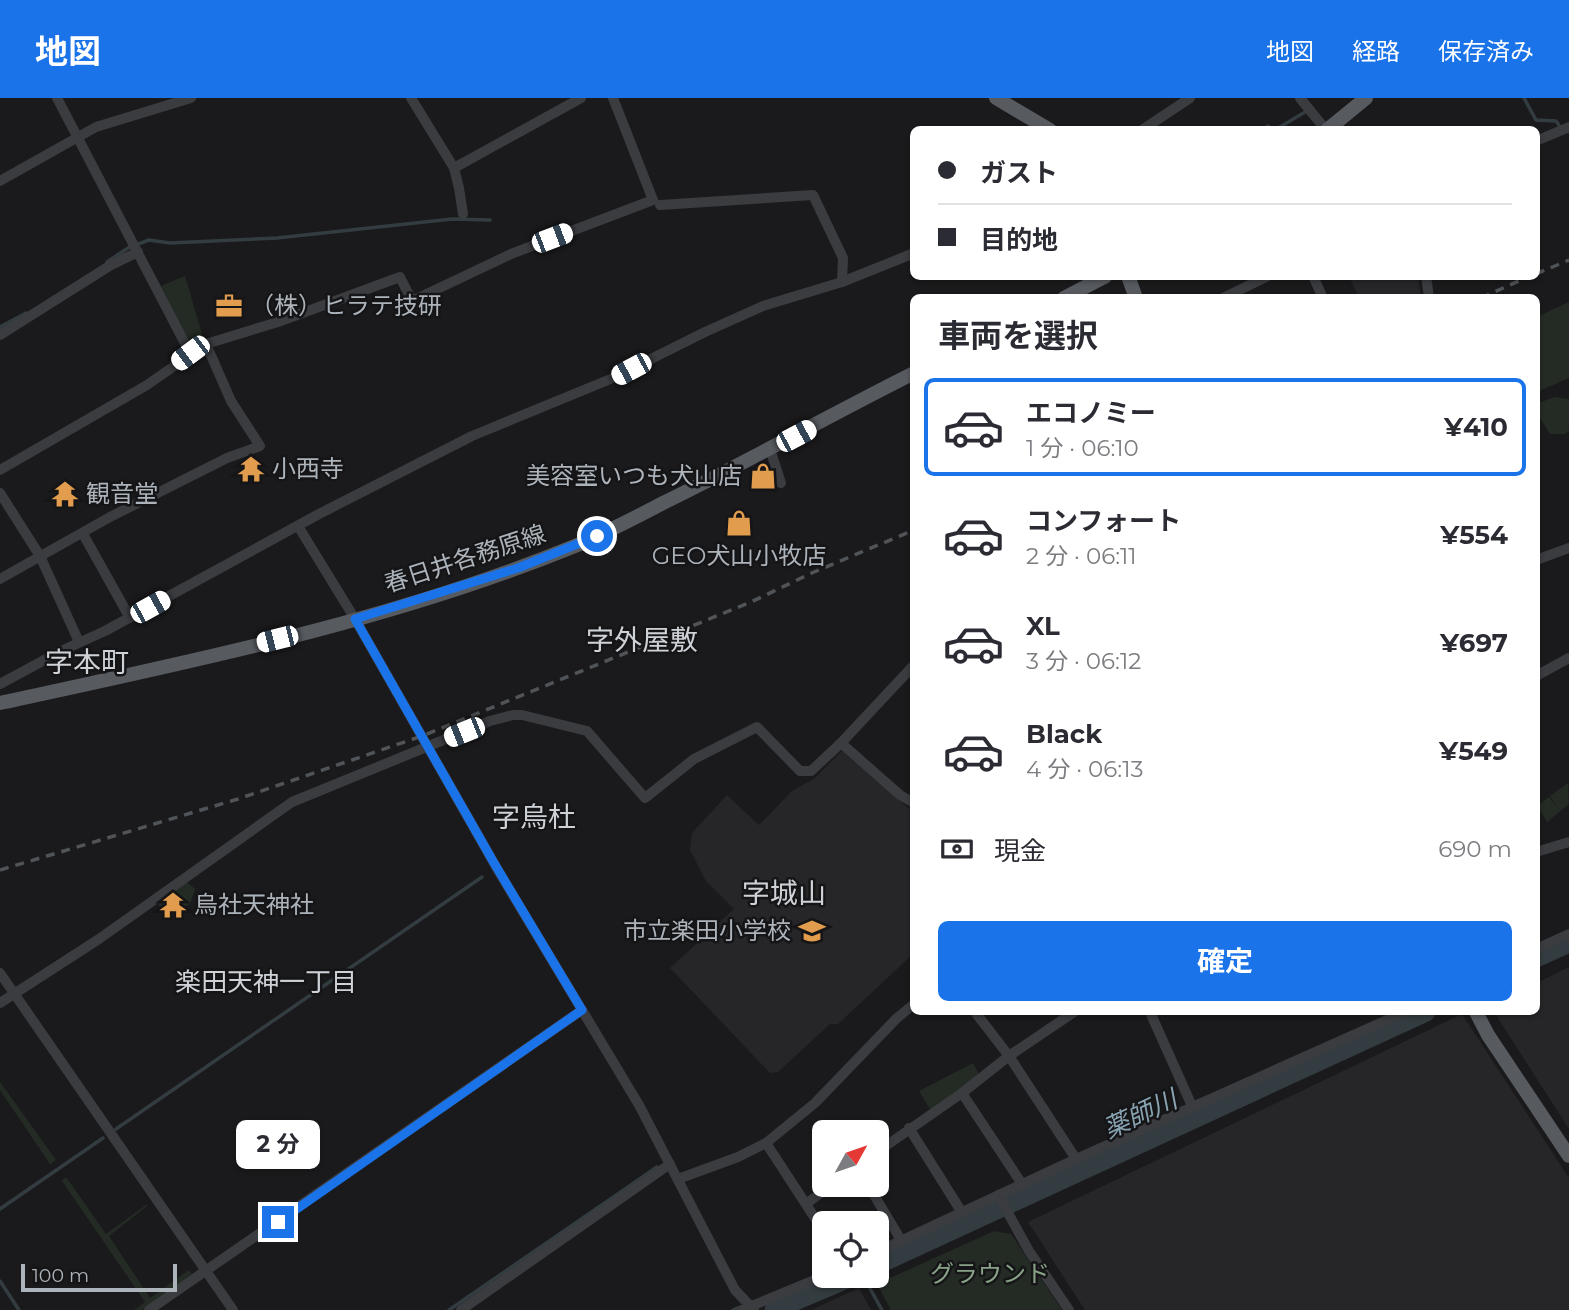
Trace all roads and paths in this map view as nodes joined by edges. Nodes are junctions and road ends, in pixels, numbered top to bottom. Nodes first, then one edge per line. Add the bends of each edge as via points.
1 (57, 98) edge
2 (191, 98) edge
3 (411, 98) edge
4 (581, 98) edge
5 (613, 98) edge
6 (996, 98) edge
7 (1190, 98) edge
8 (1300, 98) edge
9 (1366, 98) edge
10 (1043, 126) edge
11 (1148, 126) edge
12 (1327, 126) edge
13 (1333, 126) edge
14 (1569, 127) edge
15 (78, 138) junction
16 (1540, 139) edge
17 (454, 168) junction
18 (0, 181) edge
19 (660, 205) dead end
20 (463, 215) dead end
21 (138, 252) junction
22 (910, 255) edge
23 (1099, 280) edge
24 (1260, 280) edge
25 (842, 282) junction
26 (1072, 294) edge
27 (1231, 294) edge
28 (0, 335) edge
29 (206, 344) junction
30 (190, 353) junction
31 (910, 375) edge
32 (771, 450) junction
33 (0, 470) edge
34 (781, 483) dead end
35 (0, 493) edge
36 (298, 526) junction
37 (83, 534) junction
38 (1569, 548) edge
39 (40, 556) junction
40 (1540, 559) edge
41 (0, 579) edge
42 (130, 618) junction
43 (355, 619) junction
44 (79, 642) junction
45 (1569, 658) edge
46 (910, 670) edge
47 (1540, 674) edge
48 (0, 684) edge
49 (0, 703) edge
50 (841, 743) junction
51 (428, 746) junction
52 (910, 801) edge
53 (1569, 842) edge
54 (1540, 851) edge
55 (1569, 934) edge
56 (1540, 947) edge
57 (0, 973) edge
58 (14, 993) junction
59 (0, 1003) edge
60 (910, 1007) edge
61 (582, 1010) junction
62 (977, 1015) edge
63 (1070, 1015) edge
64 (1151, 1015) edge
65 (1398, 1015) edge
66 (1478, 1015) edge
67 (1009, 1056) junction
68 (962, 1093) junction
69 (1192, 1106) junction
70 (909, 1128) junction
71 (766, 1143) junction
72 (889, 1143) edge
73 (1569, 1156) edge
74 (1076, 1159) junction
75 (670, 1164) junction
76 (678, 1179) junction
77 (1022, 1184) junction
78 (815, 1197) edge
79 (875, 1197) edge
80 (1000, 1198) junction
81 (807, 1203) junction
82 (961, 1211) junction
83 (812, 1212) edge
84 (901, 1240) junction
85 (889, 1246) edge
86 (204, 1270) junction
87 (812, 1281) edge
88 (749, 1309) edge
89 (149, 1310) edge
90 (233, 1310) edge
91 (461, 1310) edge
92 (1069, 1310) edge

1 - 15 street
2 - 15 street via 96,127
3 - 17 street
4 - 17 street
5 - 29 street via 653,200 511,254 412,301 400,277
6 - 10 main road
7 - 11 street
8 - 12 street
9 - 13 main road
14 - 16 street
15 - 18 street
15 - 21 street
17 - 20 street
19 - 25 street via 813,195 843,258
21 - 28 street
21 - 30 street
22 - 25 street
23 - 26 main road
24 - 27 street
25 - 36 street via 763,306 613,378 472,436
29 - 30 street
29 - 37 street via 231,401 260,446 206,468
30 - 33 street via 147,385
31 - 32 main road, 春日井各務原線
32 - 34 street
32 - 43 main road, 春日井各務原線 via 576,546
35 - 39 street
36 - 42 street
36 - 43 street
37 - 39 street
37 - 42 street
38 - 40 street
39 - 41 street
39 - 44 street
42 - 44 street
43 - 49 main road, 春日井各務原線 via 172,666
43 - 51 street
44 - 48 street
45 - 47 street
46 - 50 street
50 - 51 street via 811,771 800,771 757,727 694,759 645,797 593,735 580,728 513,715
50 - 52 street
51 - 58 street via 292,802 99,939
51 - 61 street
53 - 54 street
55 - 56 street
57 - 58 street
58 - 59 street
58 - 86 street
60 - 71 street via 815,1102
61 - 75 street
61 - 86 street
62 - 67 street
63 - 67 street
64 - 69 street
65 - 69 street
66 - 73 main road
67 - 68 street
67 - 74 street
68 - 70 street
68 - 77 street
69 - 74 street
70 - 72 street
70 - 82 street
71 - 76 street
71 - 81 street
74 - 77 street
75 - 76 street
75 - 91 street
76 - 88 street
77 - 80 street
78 - 81 street
79 - 84 street
80 - 82 street
80 - 92 street
81 - 83 street
82 - 84 street
84 - 85 street
86 - 89 street
86 - 90 street
87 - 88 street

